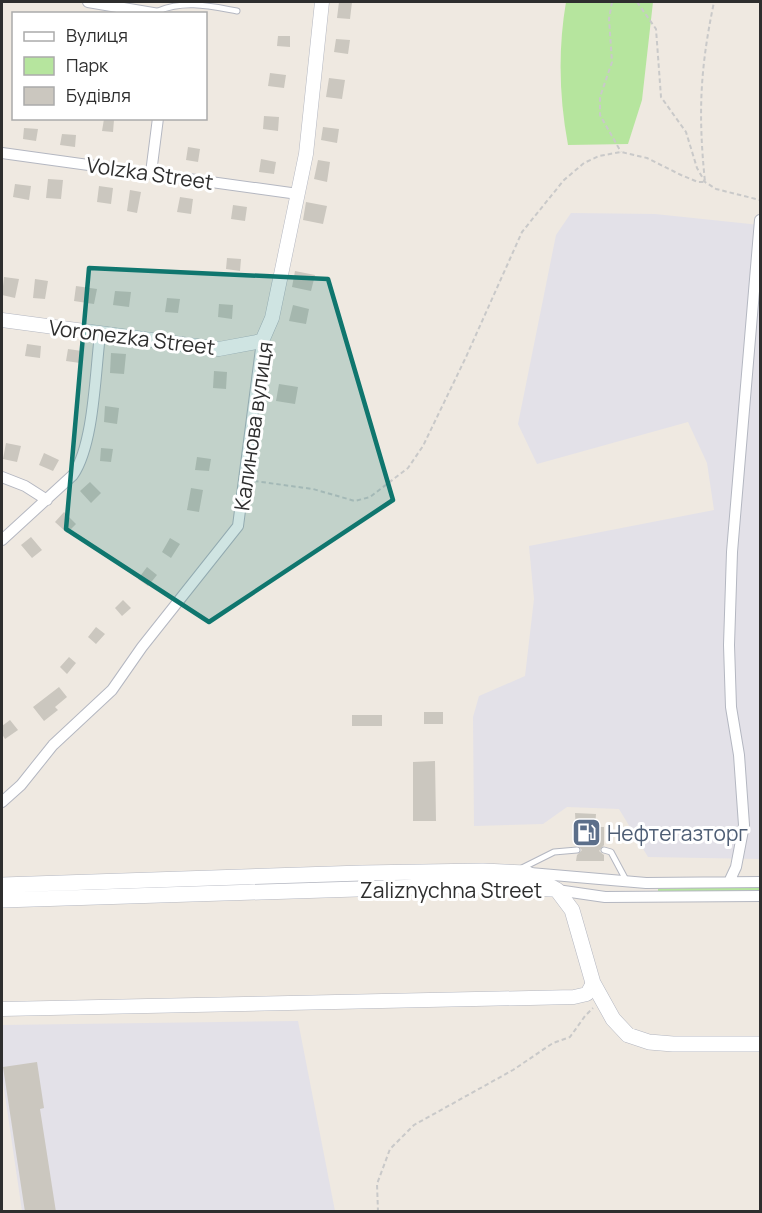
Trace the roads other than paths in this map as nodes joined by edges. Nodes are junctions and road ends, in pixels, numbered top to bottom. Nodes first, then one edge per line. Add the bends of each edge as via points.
1 (88, 2) edge
2 (322, 2) edge
3 (237, 11) dead end
4 (158, 12) edge
5 (158, 120) edge
6 (2, 153) edge
7 (151, 173) junction
8 (298, 194) junction
9 (760, 220) edge
10 (2, 320) edge
11 (99, 335) junction
12 (262, 341) junction
13 (2, 477) edge
14 (47, 500) junction
15 (2, 540) edge
16 (2, 802) edge
17 (577, 850) dead end
18 (604, 850) dead end
19 (519, 872) junction
20 (627, 882) junction
21 (729, 882) junction
22 (760, 882) edge
23 (2, 885) edge
24 (557, 890) junction
25 (760, 896) edge
26 (2, 900) edge
27 (593, 983) junction
28 (2, 1009) edge
29 (760, 1044) edge

1 - 4 street
2 - 8 street, Калинова вулиця
3 - 4 lane via 187,3
5 - 7 street
6 - 7 street, Volzka Street
7 - 8 street, Volzka Street
8 - 12 street, Калинова вулиця via 272,318
9 - 21 street via 732,552 730,666 744,825
10 - 11 street, Voronezka Street
11 - 12 street, Voronezka Street via 219,349
11 - 14 street via 87,443 81,464
12 - 16 street, Калинова вулиця via 238,526 112,690 53,745
13 - 14 street
14 - 15 street
17 - 19 lane via 554,852
18 - 20 lane via 611,852
19 - 20 street
19 - 23 main road, Zaliznychna Street
19 - 24 main road, Zaliznychna Street
20 - 21 street
21 - 22 street
24 - 25 street via 617,897
24 - 26 main road, Zaliznychna Street via 484,885
24 - 27 main road via 572,910
27 - 28 street via 587,994 574,997
27 - 29 main road via 628,1035 673,1044

